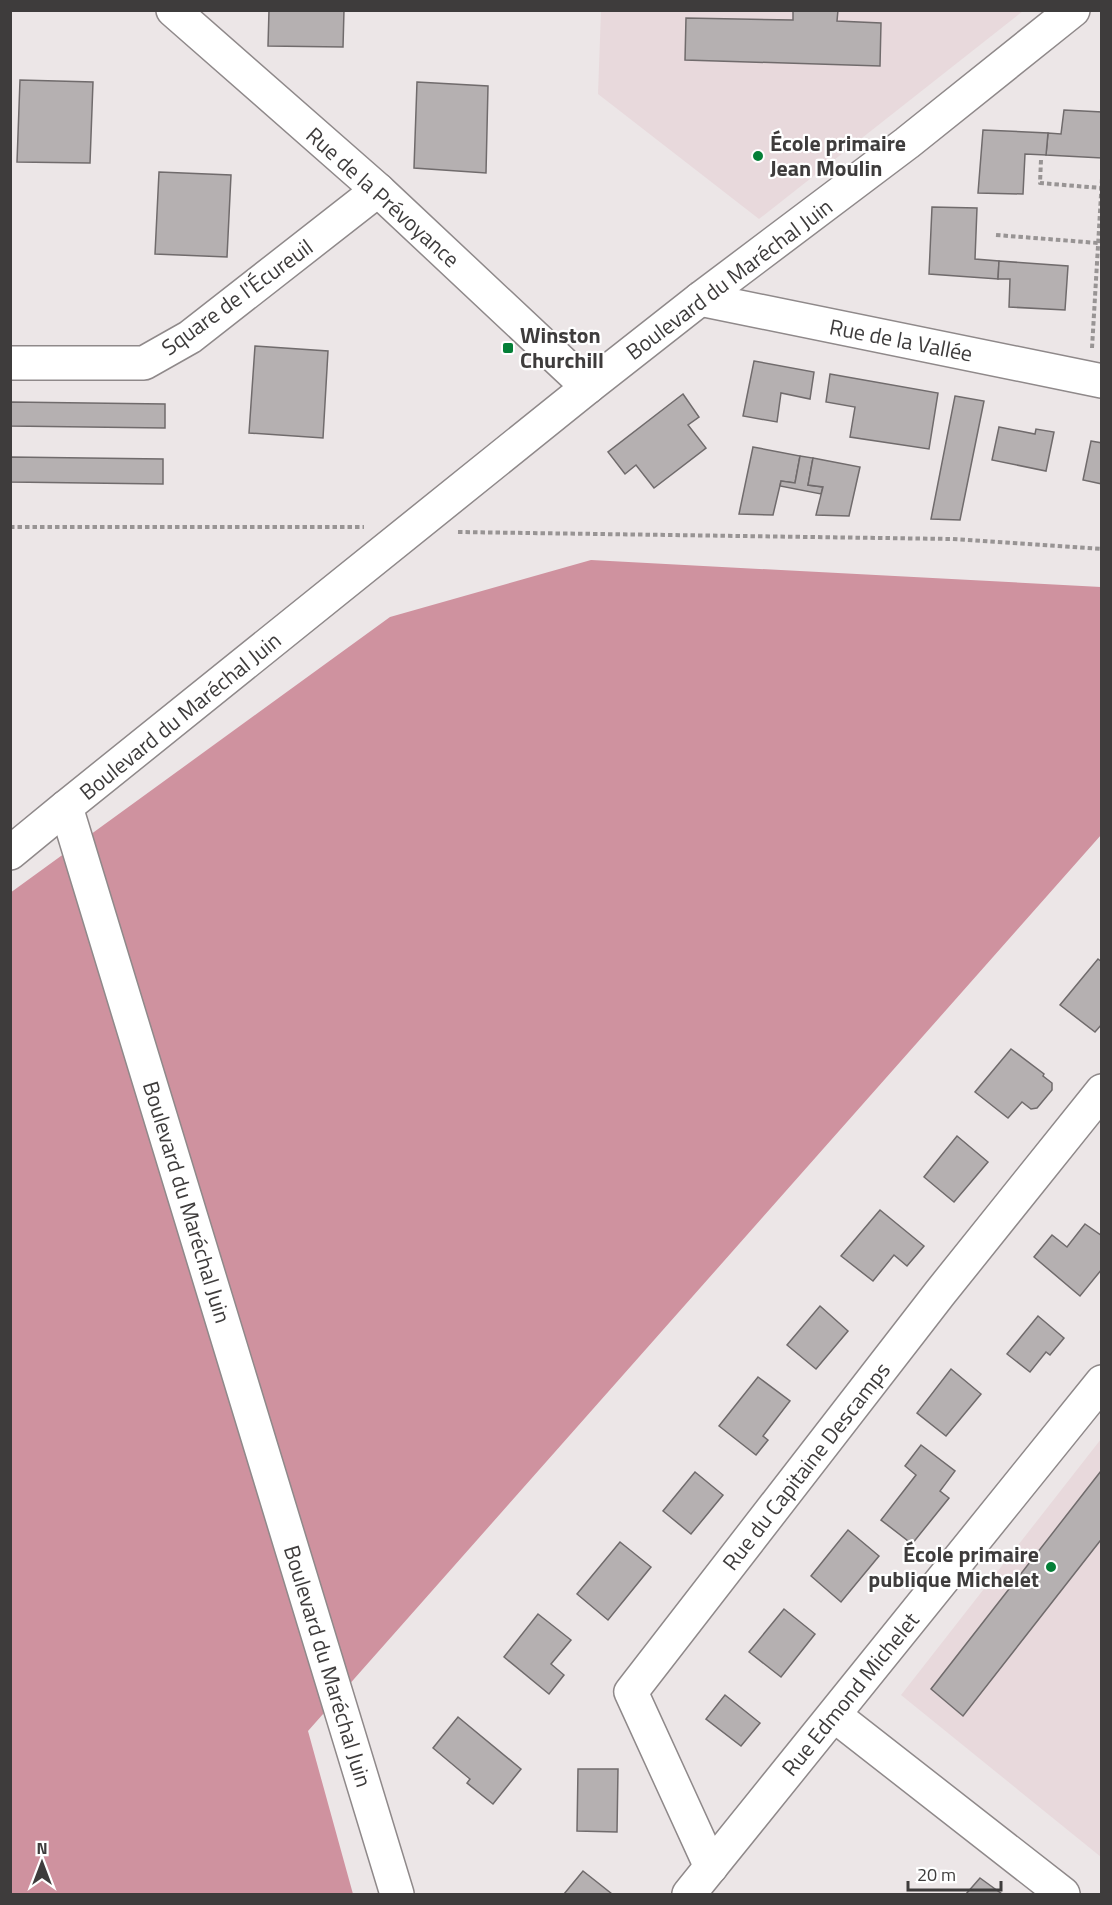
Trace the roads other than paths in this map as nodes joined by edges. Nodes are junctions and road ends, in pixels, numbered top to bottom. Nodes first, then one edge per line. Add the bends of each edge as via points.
1 (174, 10) edge
2 (1073, 10) edge
3 (378, 190) junction
4 (700, 299) junction
5 (10, 363) edge
6 (1096, 379) edge
7 (588, 387) junction
8 (66, 807) junction
9 (10, 853) edge
10 (1101, 1091) edge
11 (1101, 1382) edge
12 (834, 1715) junction
13 (711, 1867) junction
14 (398, 1894) edge
15 (689, 1894) edge
16 (1063, 1894) edge

1 - 3 street, Rue de la Prévoyance
2 - 4 street, Boulevard du Maréchal Juin via 907,143
3 - 5 street, Square de l'Écureuil via 190,337 144,363
3 - 7 street, Rue de la Prévoyance
4 - 6 street, Rue de la Vallée
4 - 7 street, Boulevard du Maréchal Juin
7 - 8 street, Boulevard du Maréchal Juin
8 - 9 street
8 - 14 street, Boulevard du Maréchal Juin
10 - 13 street, Rue du Capitaine Descamps via 631,1692
11 - 12 street, Rue Edmond Michelet
12 - 13 street, Rue Edmond Michelet
12 - 16 street
13 - 15 street, Rue Edmond Michelet

